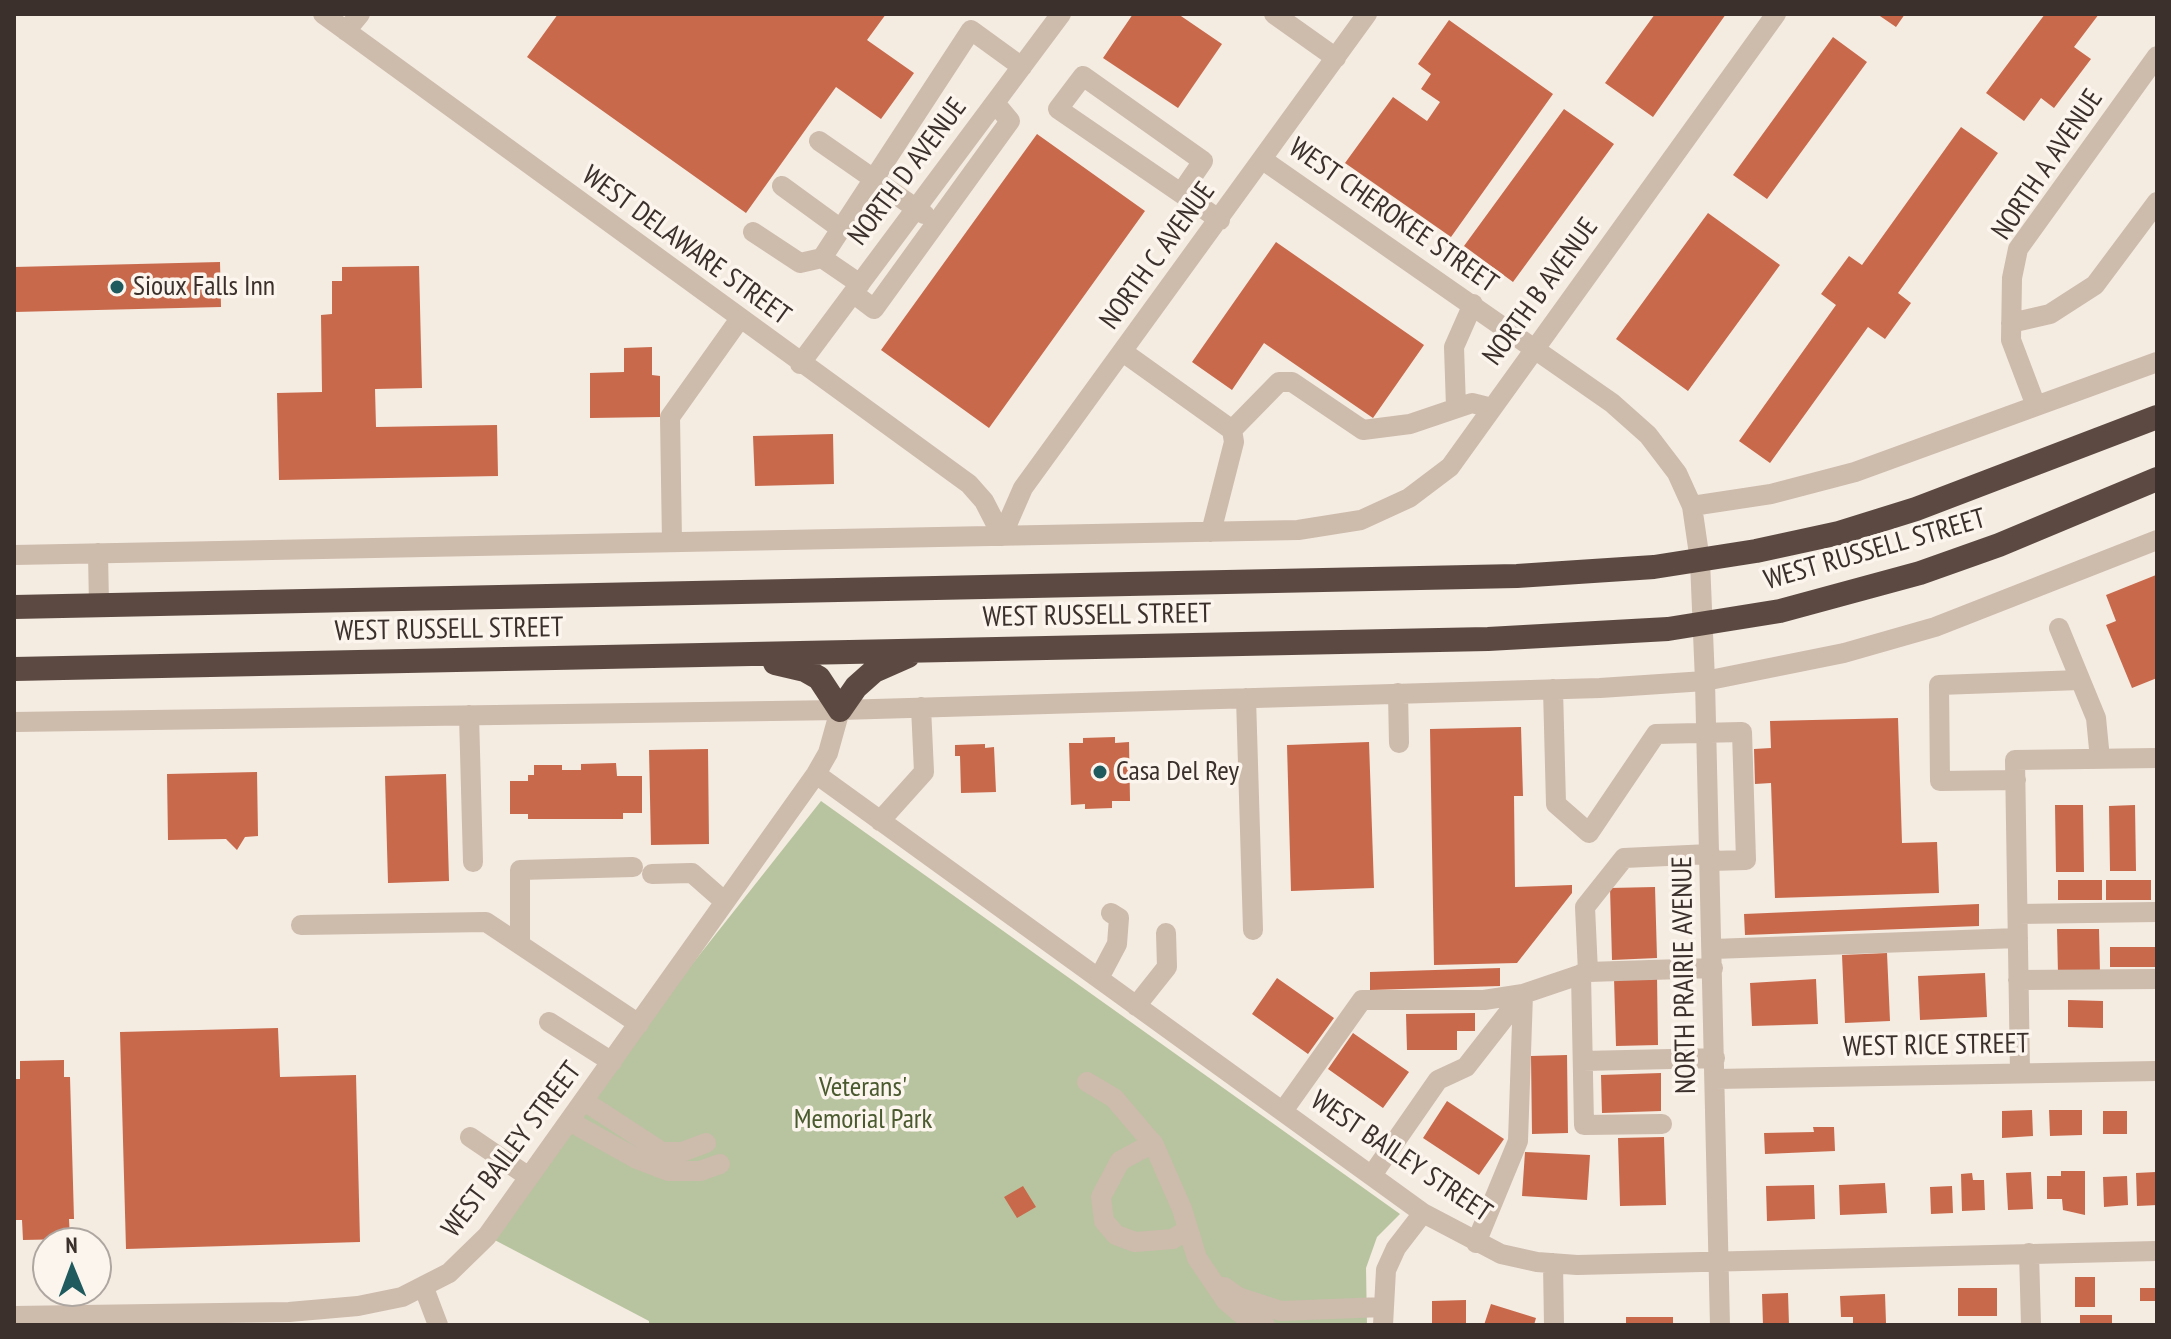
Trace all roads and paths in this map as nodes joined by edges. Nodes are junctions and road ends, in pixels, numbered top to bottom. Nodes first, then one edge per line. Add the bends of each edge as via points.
1 (323, 14) edge
2 (360, 14) edge
3 (1061, 14) edge
4 (1274, 14) edge
5 (1367, 14) edge
6 (1776, 14) edge
7 (976, 22) edge
8 (346, 31) junction
9 (2157, 56) edge
10 (1336, 58) junction
11 (1022, 67) junction
12 (995, 103) junction
13 (819, 141) dead end
14 (1263, 160) junction
15 (874, 178) junction
16 (782, 186) dead end
17 (1181, 193) junction
18 (2157, 202) edge
19 (916, 208) junction
20 (1220, 220) junction
21 (937, 222) junction
22 (841, 229) junction
23 (753, 232) dead end
24 (822, 258) junction
25 (856, 288) junction
26 (1473, 304) junction
27 (739, 320) junction
28 (2011, 323) junction
29 (1535, 347) junction
30 (1123, 352) junction
31 (2157, 362) edge
32 (800, 364) junction
33 (2036, 406) junction
34 (1456, 407) junction
35 (1492, 408) junction
36 (2157, 417) edge
37 (1232, 430) junction
38 (2157, 479) edge
39 (1692, 506) junction
40 (1211, 532) junction
41 (1002, 536) junction
42 (2157, 540) edge
43 (672, 542) junction
44 (98, 553) junction
45 (14, 555) edge
46 (1700, 561) junction
47 (99, 605) junction
48 (14, 607) edge
49 (1703, 625) junction
50 (2059, 628) dead end
51 (946, 650) junction
52 (682, 655) junction
53 (14, 669) edge
54 (2080, 680) junction
55 (1705, 681) junction
56 (1553, 689) junction
57 (1398, 693) junction
58 (1246, 698) junction
59 (921, 707) junction
60 (840, 710) junction
61 (469, 715) junction
62 (14, 722) edge
63 (1707, 734) junction
64 (1399, 743) dead end
65 (2157, 758) edge
66 (2100, 759) junction
67 (2016, 770) junction
68 (816, 774) junction
69 (880, 821) junction
70 (1710, 858) junction
71 (473, 862) dead end
72 (725, 902) junction
73 (2157, 912) edge
74 (1111, 913) dead end
75 (2018, 914) junction
76 (301, 925) dead end
77 (1253, 930) dead end
78 (1166, 933) dead end
79 (2018, 938) junction
80 (520, 944) junction
81 (1713, 958) junction
82 (1585, 973) junction
83 (1099, 978) junction
84 (2157, 979) edge
85 (2018, 980) junction
86 (1523, 994) junction
87 (1136, 1006) junction
88 (549, 1022) dead end
89 (639, 1024) junction
90 (1715, 1058) junction
91 (1583, 1061) junction
92 (612, 1062) junction
93 (2157, 1071) edge
94 (2020, 1072) junction
95 (1716, 1079) junction
96 (1087, 1082) dead end
97 (584, 1101) junction
98 (1283, 1111) junction
99 (569, 1121) junction
100 (1662, 1124) dead end
101 (470, 1137) dead end
102 (706, 1143) dead end
103 (1153, 1143) junction
104 (720, 1164) dead end
105 (1372, 1175) junction
106 (529, 1177) junction
107 (1423, 1213) junction
108 (1188, 1229) junction
109 (1476, 1243) junction
110 (2157, 1251) edge
111 (2029, 1253) junction
112 (1719, 1261) junction
113 (1553, 1263) junction
114 (1213, 1281) junction
115 (424, 1288) junction
116 (14, 1316) edge
117 (1383, 1316) edge
118 (174, 1319) edge
119 (438, 1325) edge
120 (1265, 1325) edge
121 (1554, 1325) edge
122 (1720, 1325) edge
123 (2031, 1325) edge

1 - 8 street, WEST DELAWARE STREET
2 - 8 street
3 - 11 street, NORTH D AVENUE
4 - 10 street
5 - 10 street, NORTH C AVENUE
6 - 29 street, NORTH B AVENUE
7 - 11 street
7 - 15 street
8 - 27 street, WEST DELAWARE STREET
9 - 28 street, NORTH A AVENUE via 2018,249
10 - 14 street, NORTH C AVENUE
11 - 12 street, NORTH D AVENUE
12 - 19 street, NORTH D AVENUE
12 - 21 street via 1010,121
13 - 15 street
14 - 20 street, NORTH C AVENUE
14 - 26 street, WEST CHEROKEE STREET
15 - 19 street
15 - 22 street
16 - 22 street
17 - 17 street via 1058,109 1083,76 1203,161
17 - 20 street
18 - 28 street via 2095,285 2050,314
19 - 21 street
19 - 25 street, NORTH D AVENUE
20 - 30 street, NORTH C AVENUE
21 - 25 street via 874,309
22 - 24 street
23 - 24 street via 800,263
24 - 25 street
25 - 32 street, NORTH D AVENUE
26 - 29 street, WEST CHEROKEE STREET
26 - 34 street via 1454,347
27 - 32 street, WEST DELAWARE STREET
27 - 43 street via 670,417
28 - 33 street, NORTH A AVENUE via 2011,340
29 - 35 street, NORTH B AVENUE
29 - 39 street, WEST CHEROKEE STREET via 1648,435 1677,473
30 - 37 street
30 - 41 street, NORTH C AVENUE via 1023,488
31 - 33 street
32 - 41 street, WEST DELAWARE STREET via 969,484
33 - 39 street via 1855,472 1771,494
34 - 35 street via 1472,403
34 - 37 street via 1410,424 1363,430 1292,382 1279,382
35 - 40 street, NORTH B AVENUE via 1450,467 1409,498 1361,520 1298,530
36 - 46 highway, WEST RUSSELL STREET via 1916,509 1839,533
37 - 40 street via 1234,442
38 - 49 highway, WEST RUSSELL STREET via 1920,573 1780,611
39 - 46 street, WEST CHEROKEE STREET
40 - 41 street
41 - 43 street
42 - 55 street via 1935,627 1844,653
43 - 44 street
44 - 45 street
44 - 47 street
46 - 47 highway, WEST RUSSELL STREET via 1517,576
46 - 49 street, WEST CHEROKEE STREET
47 - 48 highway, WEST RUSSELL STREET
49 - 51 highway, WEST RUSSELL STREET via 1488,639
49 - 55 street, NORTH PRAIRIE AVENUE
50 - 54 street
51 - 52 highway, WEST RUSSELL STREET
51 - 60 highway via 908,656 874,671
52 - 53 highway, WEST RUSSELL STREET
52 - 60 highway via 805,670 819,678
54 - 66 street via 2096,718
54 - 67 street via 1939,685 1940,781
55 - 56 street
55 - 63 street, NORTH PRAIRIE AVENUE
56 - 57 street
56 - 63 street via 1556,804 1589,833 1656,734
57 - 58 street
57 - 64 street
58 - 59 street
58 - 77 street
59 - 60 street
59 - 69 street via 924,772
60 - 61 street
60 - 68 street, WEST BAILEY STREET
61 - 62 street
61 - 71 street
63 - 70 street, NORTH PRAIRIE AVENUE
63 - 70 street via 1742,732 1746,860
65 - 66 street
66 - 67 street
67 - 75 street
68 - 69 street, WEST BAILEY STREET
68 - 72 street, WEST BAILEY STREET
69 - 83 street, WEST BAILEY STREET
70 - 81 street, NORTH PRAIRIE AVENUE
70 - 82 street via 1624,858 1585,907
72 - 80 street via 692,873 520,870
72 - 89 street, WEST BAILEY STREET
73 - 75 street
74 - 83 street via 1119,918 1117,944
75 - 79 street
76 - 80 street via 486,922
78 - 87 street via 1167,967
79 - 81 street
79 - 85 street
80 - 89 street
81 - 82 street
81 - 90 street, NORTH PRAIRIE AVENUE
82 - 86 street
82 - 91 street
83 - 87 street, WEST BAILEY STREET
84 - 85 street
85 - 94 street
86 - 98 street via 1484,1000 1362,1000
86 - 105 street via 1466,1067 1438,1080
86 - 109 street via 1518,1141
87 - 98 street, WEST BAILEY STREET
88 - 92 street
89 - 92 street, WEST BAILEY STREET
90 - 91 street
90 - 95 street, NORTH PRAIRIE AVENUE
91 - 100 street via 1584,1125
92 - 97 street, WEST BAILEY STREET
93 - 94 street, WEST RICE STREET
94 - 95 street, WEST RICE STREET
95 - 112 street, NORTH PRAIRIE AVENUE
96 - 103 street via 1114,1098
97 - 99 street, WEST BAILEY STREET
97 - 102 street via 662,1152 682,1152
98 - 105 street, WEST BAILEY STREET
99 - 104 street via 668,1171 700,1171
99 - 106 street, WEST BAILEY STREET
101 - 106 street
103 - 108 street
103 - 108 street via 1120,1161 1101,1197 1104,1221 1112,1233 1135,1242 1173,1239
105 - 107 street, WEST BAILEY STREET
106 - 115 street, WEST BAILEY STREET via 461,1264
107 - 109 street, WEST BAILEY STREET
107 - 117 street via 1391,1258
108 - 114 street via 1197,1258
109 - 113 street, WEST BAILEY STREET via 1520,1259
110 - 111 street, WEST BAILEY STREET
111 - 112 street, WEST BAILEY STREET
111 - 123 street
112 - 113 street, WEST BAILEY STREET
112 - 122 street, NORTH PRAIRIE AVENUE
113 - 121 street
114 - 117 street via 1238,1297 1281,1311
114 - 120 street via 1246,1318
115 - 118 street, WEST BAILEY STREET via 358,1306
115 - 119 street
116 - 118 street, WEST BAILEY STREET

